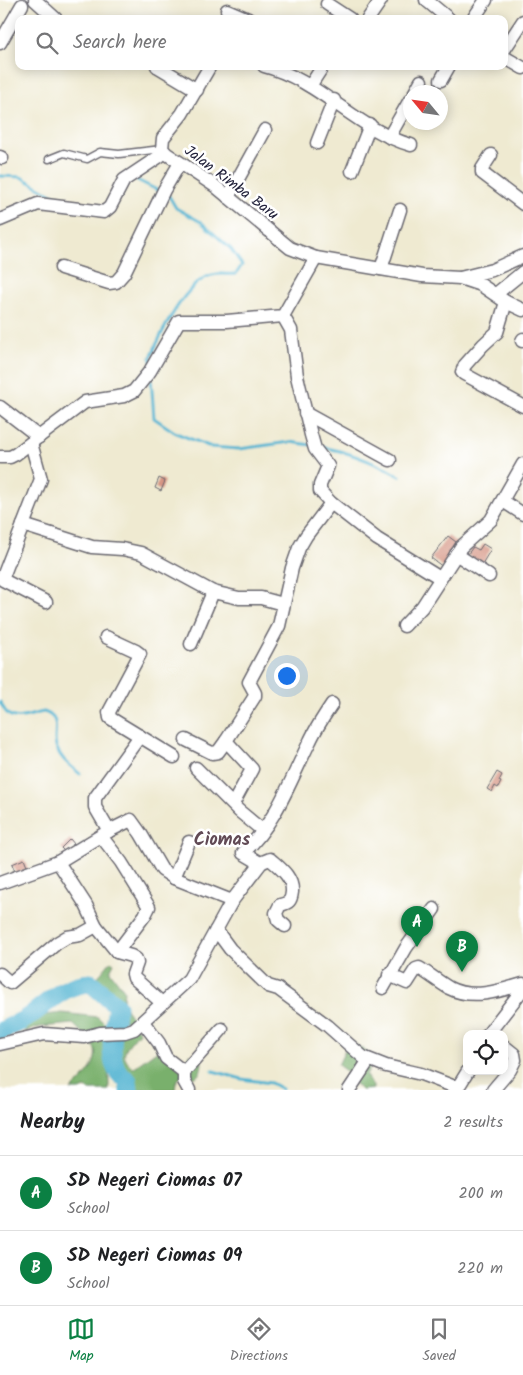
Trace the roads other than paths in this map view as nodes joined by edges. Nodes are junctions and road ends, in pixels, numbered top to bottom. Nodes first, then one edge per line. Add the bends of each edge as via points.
1 (35, 0) edge
2 (381, 0) edge
3 (426, 0) edge
4 (486, 0) edge
5 (327, 4) dead end
6 (22, 5) dead end
7 (227, 9) edge
8 (16, 15) edge
9 (52, 15) edge
10 (240, 15) edge
11 (344, 15) edge
12 (371, 15) edge
13 (444, 15) edge
14 (477, 15) edge
15 (15, 17) edge
16 (523, 21) edge
17 (0, 44) edge
18 (508, 44) edge
19 (508, 59) edge
20 (523, 68) edge
21 (164, 70) edge
22 (208, 70) edge
23 (278, 70) edge
24 (320, 70) edge
25 (447, 70) edge
26 (441, 80) dead end
27 (310, 86) junction
28 (197, 90) junction
29 (334, 100) junction
30 (403, 113) edge
31 (370, 125) junction
32 (265, 130) dead end
33 (390, 137) junction
34 (317, 143) dead end
35 (411, 145) dead end
36 (162, 150) junction
37 (491, 155) dead end
38 (50, 159) dead end
39 (180, 163) junction
40 (352, 171) dead end
41 (228, 197) junction
42 (523, 204) edge
43 (400, 210) dead end
44 (0, 220) edge
45 (523, 256) edge
46 (316, 258) junction
47 (61, 268) dead end
48 (381, 269) junction
49 (523, 272) edge
50 (460, 278) junction
51 (501, 298) junction
52 (523, 310) edge
53 (282, 316) junction
54 (523, 406) edge
55 (0, 407) edge
56 (306, 413) junction
57 (35, 440) junction
58 (0, 457) edge
59 (390, 460) dead end
60 (522, 467) edge
61 (503, 501) junction
62 (331, 502) junction
63 (523, 514) edge
64 (23, 525) junction
65 (456, 554) junction
66 (489, 576) dead end
67 (440, 578) junction
68 (213, 592) junction
69 (46, 602) dead end
70 (283, 604) junction
71 (404, 626) dead end
72 (106, 638) dead end
73 (191, 644) dead end
74 (332, 704) dead end
75 (140, 736) junction
76 (186, 740) dead end
77 (226, 741) junction
78 (174, 757) dead end
79 (196, 768) dead end
80 (233, 804) junction
81 (262, 830) junction
82 (105, 833) junction
83 (190, 842) dead end
84 (58, 862) junction
85 (261, 864) junction
86 (174, 878) junction
87 (0, 883) edge
88 (232, 901) junction
89 (434, 909) dead end
90 (96, 926) junction
91 (285, 926) dead end
92 (216, 930) junction
93 (117, 952) junction
94 (0, 974) edge
95 (389, 975) junction
96 (523, 984) edge
97 (383, 988) dead end
98 (523, 989) edge
99 (162, 1003) junction
100 (143, 1022) junction
101 (222, 1029) dead end
102 (491, 1030) edge
103 (0, 1044) edge
104 (508, 1049) edge
105 (369, 1060) junction
106 (184, 1072) junction
107 (508, 1072) edge
108 (466, 1075) edge
109 (506, 1075) edge
110 (189, 1090) edge
111 (349, 1090) edge
112 (492, 1090) edge

1 - 9 street
2 - 12 street
3 - 13 street
4 - 14 street
5 - 11 street
6 - 8 street
7 - 10 street
15 - 17 street
16 - 18 street
19 - 20 street
21 - 28 street
22 - 28 street, Jalan Rimba Baru
23 - 27 street
24 - 27 street
25 - 26 street
27 - 29 street
28 - 36 street, Jalan Rimba Baru via 165,134
29 - 31 street
29 - 34 street
30 - 33 street
31 - 33 street
31 - 40 street
32 - 41 street
33 - 35 street
36 - 38 lane via 119,154 100,152 87,159 64,152
36 - 39 street, Jalan Rimba Baru
36 - 44 street via 160,156 124,180 104,212 38,204
37 - 42 street via 482,174
39 - 41 street, Jalan Rimba Baru
39 - 47 street via 124,273 116,282
41 - 46 street, Jalan Rimba Baru via 290,248
43 - 48 street
45 - 50 street via 492,270
46 - 48 street, Jalan Rimba Baru
46 - 53 street
48 - 50 street, Jalan Rimba Baru
49 - 51 street
50 - 51 street via 481,285
51 - 52 street
51 - 54 street via 497,332 476,352 462,372
53 - 56 street via 291,330
53 - 57 street via 180,321 134,391 124,396 85,402
55 - 57 street
56 - 59 street
56 - 62 street via 314,448 328,466 321,493
57 - 58 street via 13,456
57 - 64 street via 41,479
60 - 61 street
61 - 63 street
61 - 65 street via 488,524
62 - 67 street via 377,539
62 - 70 street via 299,548
64 - 68 street via 92,547 141,553
64 - 69 street via 3,580
65 - 66 street
65 - 67 street
67 - 71 street via 422,607
68 - 70 street
68 - 73 street
70 - 77 street via 277,631 249,682 255,696
72 - 75 street via 140,654 108,715
74 - 81 street
75 - 78 street
75 - 82 street via 95,798
76 - 77 street via 215,753
77 - 80 street via 252,769
79 - 80 street
80 - 81 street
81 - 85 street via 243,853
82 - 84 street
82 - 86 street via 131,820 162,870
82 - 93 street via 148,907
83 - 86 street
84 - 87 street
84 - 90 street
85 - 88 street
85 - 91 street via 270,859 292,882 291,900 280,906 276,913
86 - 88 street
88 - 92 street
89 - 95 street
90 - 93 street
90 - 94 street via 57,942 10,983
92 - 99 street via 189,979
92 - 105 street via 230,949 268,986 278,989
93 - 99 street via 136,959 134,978
95 - 96 street via 407,983 419,968 449,988 475,994
95 - 97 street
98 - 102 street
99 - 100 street
100 - 103 street via 134,1029 118,1032 84,1037 44,1034
100 - 106 street via 166,1058
101 - 106 street
104 - 107 street via 515,1060
105 - 108 street via 455,1087
105 - 111 street
106 - 110 street
109 - 112 street

